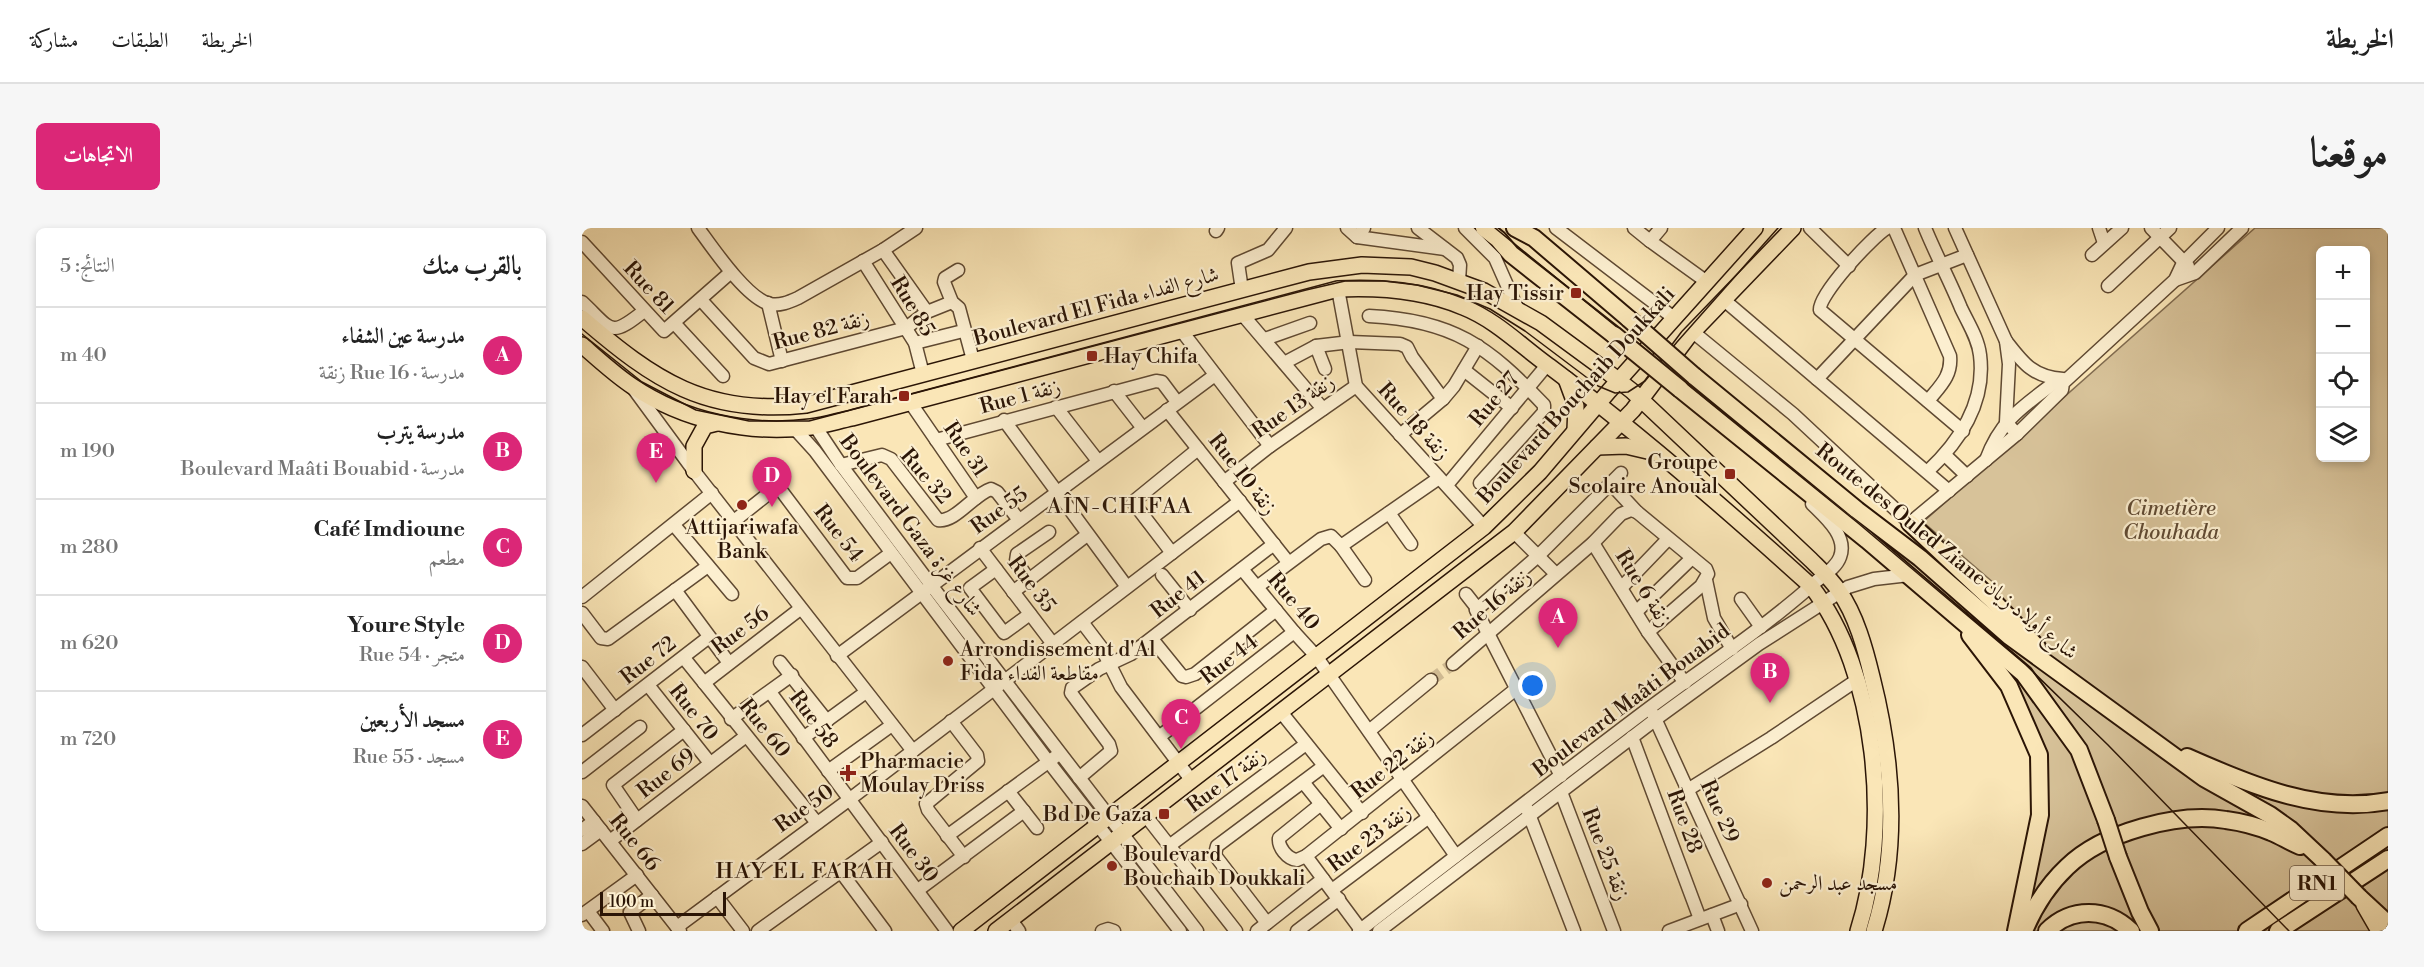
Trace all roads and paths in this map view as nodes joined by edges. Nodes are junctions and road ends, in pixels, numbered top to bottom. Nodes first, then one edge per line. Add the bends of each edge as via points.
1 (698, 228) edge
2 (916, 228) edge
3 (1286, 228) edge
4 (1347, 228) edge
5 (1418, 228) edge
6 (1465, 228) edge
7 (1484, 228) edge
8 (1515, 228) edge
9 (1556, 228) edge
10 (1634, 228) edge
11 (1661, 228) edge
12 (1755, 228) edge
13 (1793, 228) edge
14 (1810, 228) edge
15 (1892, 228) edge
16 (1925, 228) edge
17 (1955, 228) edge
18 (2099, 228) edge
19 (2122, 228) edge
20 (2170, 228) edge
21 (2218, 228) edge
22 (2242, 228) edge
23 (1361, 232) edge
24 (2155, 233) edge
25 (1650, 241) junction
26 (582, 242) edge
27 (2104, 243) junction
28 (1445, 249) junction
29 (883, 250) junction
30 (1967, 255) junction
31 (2091, 255) dead end
32 (863, 261) junction
33 (2183, 263) junction
34 (1940, 265) junction
35 (1849, 266) junction
36 (958, 270) dead end
37 (731, 272) junction
38 (2195, 273) junction
39 (1915, 275) junction
40 (2175, 280) junction
41 (1459, 281) junction
42 (1707, 282) junction
43 (2108, 286) dead end
44 (1242, 290) junction
45 (1338, 290) junction
46 (701, 300) junction
47 (1724, 300) junction
48 (582, 302) edge
49 (952, 302) junction
50 (768, 303) junction
51 (1518, 310) junction
52 (644, 311) junction
53 (927, 312) junction
54 (1242, 314) junction
55 (1370, 316) dead end
56 (582, 318) edge
57 (1674, 318) junction
58 (1310, 323) dead end
59 (675, 324) junction
60 (906, 328) junction
61 (1181, 330) junction
62 (964, 332) junction
63 (1693, 332) junction
64 (1265, 339) junction
65 (1855, 339) junction
66 (2006, 341) junction
67 (1350, 342) junction
68 (915, 345) junction
69 (1316, 346) junction
70 (1478, 346) junction
71 (584, 351) edge
72 (973, 360) junction
73 (782, 361) junction
74 (1284, 363) junction
75 (1547, 365) junction
76 (1325, 369) dead end
77 (1464, 370) junction
78 (923, 374) junction
79 (1215, 375) junction
80 (723, 376) dead end
81 (1566, 379) junction
82 (1817, 379) junction
83 (1619, 380) junction
84 (2065, 381) junction
85 (1654, 383) junction
86 (632, 386) junction
87 (1356, 386) junction
88 (1528, 389) junction
89 (1114, 391) junction
90 (1443, 399) junction
91 (1642, 400) junction
92 (1928, 401) junction
93 (910, 402) junction
94 (1177, 402) junction
95 (1599, 403) junction
96 (1056, 407) junction
97 (1512, 408) junction
98 (1323, 409) junction
99 (1167, 410) junction
100 (1004, 420) junction
101 (1622, 422) junction
102 (2006, 422) junction
103 (717, 423) junction
104 (815, 426) junction
105 (1142, 427) junction
106 (795, 429) junction
107 (1575, 430) junction
108 (1963, 431) junction
109 (2017, 434) junction
110 (1400, 435) junction
111 (936, 440) junction
112 (1686, 443) junction
113 (1270, 446) junction
114 (820, 447) junction
115 (1597, 447) junction
116 (1198, 449) junction
117 (1945, 455) junction
118 (1665, 456) junction
119 (1098, 460) junction
120 (1985, 461) junction
121 (841, 465) junction
122 (694, 471) junction
123 (1928, 471) junction
124 (1621, 473) dead end
125 (1787, 476) junction
126 (1967, 476) junction
127 (1224, 482) junction
128 (1443, 482) junction
129 (1480, 483) dead end
130 (1611, 484) junction
131 (1949, 491) junction
132 (712, 493) junction
133 (1056, 493) junction
134 (976, 498) junction
135 (1240, 501) junction
136 (1637, 512) junction
137 (1389, 513) junction
138 (734, 520) junction
139 (1019, 520) junction
140 (1910, 523) junction
141 (674, 525) junction
142 (1484, 527) junction
143 (1049, 532) dead end
144 (1514, 532) junction
145 (1087, 535) junction
146 (1668, 539) junction
147 (1593, 543) junction
148 (1274, 544) junction
149 (1411, 544) dead end
150 (1341, 546) junction
151 (980, 548) junction
152 (891, 553) junction
153 (1172, 553) junction
154 (1538, 556) junction
155 (1692, 558) junction
156 (1288, 562) junction
157 (708, 566) junction
158 (996, 569) junction
159 (1242, 569) junction
160 (1556, 574) junction
161 (1825, 574) junction
162 (1909, 574) junction
163 (1162, 575) dead end
164 (1706, 575) junction
165 (1029, 580) junction
166 (1365, 580) dead end
167 (1811, 586) junction
168 (1257, 587) junction
169 (1622, 587) junction
170 (1127, 588) junction
171 (926, 589) junction
172 (675, 590) junction
173 (1839, 591) junction
174 (1013, 592) junction
175 (732, 594) dead end
176 (1466, 594) dead end
177 (582, 597) edge
178 (1741, 599) dead end
179 (1823, 602) junction
180 (1477, 608) junction
181 (800, 609) junction
182 (1190, 610) junction
183 (1276, 610) junction
184 (1636, 612) junction
185 (1954, 612) junction
186 (582, 613) edge
187 (1030, 614) junction
188 (1082, 622) junction
189 (1761, 627) junction
190 (1294, 632) junction
191 (1648, 632) junction
192 (1489, 634) junction
193 (709, 637) junction
194 (1152, 639) junction
195 (1053, 644) junction
196 (1732, 649) junction
197 (837, 656) junction
198 (1316, 656) junction
199 (684, 658) junction
200 (780, 662) dead end
201 (729, 663) junction
202 (1108, 664) junction
203 (1453, 664) tunnel mouth
204 (582, 667) edge
205 (2055, 668) junction
206 (792, 675) junction
207 (1330, 675) junction
208 (1431, 680) tunnel mouth
209 (1857, 680) junction
210 (704, 683) junction
211 (1685, 683) junction
212 (999, 685) junction
213 (648, 686) junction
214 (1516, 689) junction
215 (770, 692) junction
216 (866, 692) junction
217 (1650, 708) junction
218 (615, 710) junction
219 (1281, 712) junction
220 (731, 719) junction
221 (1656, 719) junction
222 (827, 721) junction
223 (951, 721) junction
224 (892, 725) junction
225 (640, 727) dead end
226 (684, 730) junction
227 (1369, 731) junction
228 (582, 735) edge
229 (746, 736) junction
230 (1159, 737) junction
231 (1632, 737) junction
232 (803, 738) junction
233 (2156, 743) junction
234 (1306, 744) junction
235 (913, 751) junction
236 (1059, 753) junction
237 (1048, 761) junction
238 (710, 763) junction
239 (1178, 764) junction
240 (1324, 766) junction
241 (828, 771) junction
242 (582, 772) edge
243 (1561, 776) junction
244 (1079, 778) junction
245 (1192, 781) junction
246 (1404, 781) junction
247 (1303, 782) junction
248 (1689, 789) junction
249 (1008, 791) junction
250 (1561, 792) junction
251 (850, 799) junction
252 (2388, 801) edge
253 (1525, 803) junction
254 (1321, 804) junction
255 (582, 806) edge
256 (1024, 811) junction
257 (1362, 813) junction
258 (1146, 816) junction
259 (1530, 816) junction
260 (1429, 817) junction
261 (637, 820) junction
262 (1104, 821) junction
263 (817, 823) junction
264 (598, 825) junction
265 (1037, 828) dead end
266 (1341, 829) junction
267 (582, 830) edge
268 (947, 836) junction
269 (2388, 836) edge
270 (1117, 838) junction
271 (610, 841) junction
272 (882, 842) junction
273 (582, 844) edge
274 (1169, 846) junction
275 (2319, 855) junction
276 (1306, 856) junction
277 (1456, 856) junction
278 (964, 857) junction
279 (2388, 859) edge
280 (841, 872) junction
281 (1880, 873) junction
282 (637, 874) junction
283 (1323, 879) junction
284 (918, 890) junction
285 (652, 895) junction
286 (1335, 895) junction
287 (717, 897) junction
288 (2359, 897) junction
289 (1740, 904) junction
290 (585, 913) edge
291 (1706, 917) junction
292 (2388, 924) edge
293 (1015, 925) edge
294 (1383, 925) edge
295 (1262, 927) edge
296 (1687, 928) edge
297 (678, 929) edge
298 (882, 930) edge
299 (1360, 930) edge
300 (603, 931) edge
301 (639, 931) edge
302 (743, 931) edge
303 (758, 931) edge
304 (947, 931) edge
305 (960, 931) edge
306 (996, 931) edge
307 (1102, 931) edge
308 (1114, 931) edge
309 (1180, 931) edge
310 (1197, 931) edge
311 (1236, 931) edge
312 (1297, 931) edge
313 (1574, 931) edge
314 (1614, 931) edge
315 (1669, 931) edge
316 (1718, 931) edge
317 (1752, 931) edge
318 (1858, 931) edge
319 (1874, 931) edge
320 (2016, 931) edge
321 (2024, 931) edge
322 (2047, 931) edge
323 (2131, 931) edge
324 (2150, 931) edge
325 (2247, 931) edge
326 (2278, 931) edge
327 (2379, 931) edge

1 - 37 street
2 - 29 street
3 - 44 street via 1268,250 1238,263
4 - 23 street
5 - 28 street
6 - 51 street via 1495,258
7 - 125 highway, Route des Ouled Ziane شارع أولاد زيان, bridge via 1519,261
8 - 205 highway, Route des Ouled Ziane شارع أولاد زيان, bridge via 1534,238 1694,376 1920,558 2009,636
9 - 57 street
10 - 25 street
11 - 25 street
12 - 42 main road, Boulevard Bouchaib Doukkali
13 - 47 main road
14 - 35 street
15 - 35 street
15 - 39 street
16 - 34 street
17 - 30 street
18 - 27 street
19 - 27 street
20 - 24 street
21 - 33 street
22 - 38 street
23 - 28 street
24 - 33 street
24 - 43 street
25 - 42 street
26 - 52 street, Rue 81
27 - 31 street
28 - 41 street via 1460,261
29 - 32 street
29 - 53 street
30 - 34 street
30 - 66 street
32 - 50 street via 798,298
32 - 60 street, Rue 85
33 - 38 street
33 - 40 street
34 - 39 street
34 - 108 street via 1976,337 1980,354 1977,402
35 - 65 street via 1819,306
36 - 49 street via 944,280
37 - 46 street
37 - 50 street
38 - 40 street
39 - 65 street
39 - 92 street via 1950,356 1947,377
40 - 84 street
41 - 44 main road, Boulevard El Fida شارع الفداء via 1411,267 1362,265 1309,272
41 - 51 main road, Boulevard El Fida شارع الفداء
42 - 57 main road, Boulevard Bouchaib Doukkali
44 - 72 main road, Boulevard El Fida شارع الفداء
45 - 54 main road
45 - 67 street, Rue 18 زنقة
45 - 75 main road via 1400,290 1463,307 1513,337
46 - 59 street
46 - 73 street, Rue 82 زنقة via 754,358 769,364
47 - 63 main road
47 - 82 street
48 - 52 street via 615,329
49 - 53 street
49 - 62 street via 959,308
50 - 73 street
51 - 83 main road, Boulevard El Fida شارع الفداء
52 - 59 street, Rue 81 via 664,331
53 - 60 street
54 - 61 main road
54 - 64 street
55 - 70 street via 1428,323
56 - 78 main road, Boulevard El Fida شارع الفداء via 639,364 673,385 734,404 782,408 806,405
57 - 83 main road, Boulevard Bouchaib Doukkali
58 - 64 street
59 - 80 street, Rue 81
60 - 68 street, Rue 85
60 - 73 street, Rue 82 زنقة
61 - 79 street
61 - 93 main road
62 - 68 street
62 - 72 street
63 - 85 main road
63 - 140 street via 1793,414
64 - 74 street
65 - 82 street
65 - 92 street
66 - 84 street via 2036,373
66 - 102 street
67 - 69 street
67 - 87 street, Rue 18 زنقة
67 - 90 street via 1407,347
68 - 78 street, Rue 85
69 - 74 street
69 - 76 street
70 - 77 street
70 - 88 street
71 - 86 main road
72 - 78 main road, Boulevard El Fida شارع الفداء
74 - 98 street
75 - 81 main road
75 - 88 street, Rue 27
77 - 90 street
77 - 97 street
79 - 94 street, Rue 55
79 - 113 street
81 - 95 main road
81 - 107 main road via 1574,399
82 - 123 street
83 - 91 main road, Boulevard El Fida شارع الفداء
83 - 95 main road, Boulevard Bouchaib Doukkali
84 - 102 street via 2054,383
84 - 109 street via 2062,390
85 - 91 main road
85 - 112 main road via 1658,401
86 - 103 main road via 665,405
86 - 122 street
87 - 98 street, Rue 13 زنقة
87 - 110 street, Rue 18 زنقة
88 - 97 street, Rue 27
88 - 129 street via 1545,411
89 - 94 street, Rue 1 زنقة via 1159,381
89 - 96 street, Rue 1 زنقة
89 - 105 street
90 - 110 street
91 - 101 main road
91 - 112 main road, Boulevard El Fida شارع الفداء
92 - 108 street
93 - 104 main road
93 - 111 street, Rue 31
94 - 99 street, Rue 55
95 - 101 main road
95 - 107 main road, Boulevard Bouchaib Doukkali
96 - 100 street, Rue 1 زنقة
96 - 119 street
97 - 128 street, Rue 27
98 - 113 street, Rue 13 زنقة
99 - 105 street, Rue 55
99 - 116 street, Rue 10 زنقة
100 - 111 street, Rue 1 زنقة
100 - 133 street
101 - 115 main road
101 - 118 main road
102 - 109 street
102 - 120 street via 1993,439
103 - 106 main road
103 - 122 main road via 705,426 696,439
104 - 106 main road
104 - 114 street, Boulevard Gaza شارع غزة
105 - 119 street, Rue 55
106 - 114 street, Boulevard Gaza شارع غزة
107 - 142 main road, Boulevard Bouchaib Doukkali via 1540,472
108 - 117 street
109 - 120 street
110 - 128 street, Rue 18 زنقة
111 - 134 street, Rue 31
112 - 161 main road
113 - 127 street, Rue 13 زنقة
114 - 121 street, Boulevard Gaza شارع غزة
114 - 152 street, Boulevard Gaza شارع غزة
115 - 118 main road via 1626,446
115 - 144 main road
116 - 127 street, Rue 10 زنقة
116 - 153 street via 1133,502
117 - 123 street
117 - 126 street
118 - 167 main road
119 - 133 street, Rue 55
120 - 126 street
121 - 134 street, Rue 32 via 882,455 891,459 938,520 949,519
121 - 171 street, Boulevard Gaza شارع غزة
122 - 132 street
123 - 131 street
124 - 130 street
125 - 161 street, Boulevard Maâti Bouabid via 1839,538 1841,555
125 - 162 highway, Route des Ouled Ziane شارع أولاد زيان
126 - 131 street
127 - 135 street, Rue 10 زنقة
128 - 137 street
128 - 142 street, Rue 18 زنقة
130 - 136 street
130 - 154 street
131 - 140 street
132 - 138 street
132 - 141 street
133 - 139 street, Rue 55
133 - 145 street
134 - 139 street, Rue 31 via 994,490
135 - 148 street, Rue 10 زنقة
135 - 153 street, Rue 50
136 - 146 street
136 - 147 street, Rue 16 زنقة via 1621,514
137 - 149 street
137 - 150 street
138 - 152 street, Rue 54 via 772,490 780,489 847,578 857,578
138 - 181 street
139 - 151 street, Rue 55
140 - 205 highway via 2015,623
141 - 157 street
141 - 177 street
142 - 198 main road, Boulevard Bouchaib Doukkali
143 - 165 street via 1017,554 1016,561
144 - 154 street
144 - 207 main road
145 - 165 street
145 - 170 street
146 - 155 street
146 - 169 street
147 - 160 street, Rue 16 زنقة
147 - 169 street, Rue 6 زنقة
148 - 156 street, Rue 10 زنقة
148 - 159 street, Rue 41
150 - 156 street via 1326,537
150 - 166 street
151 - 158 street, Rue 35
151 - 171 street, Rue 55
152 - 171 street, Boulevard Gaza شارع غزة
153 - 170 street, Rue 50
154 - 160 street
154 - 180 street
155 - 164 street
155 - 184 street
156 - 168 street
157 - 172 street
157 - 175 street
158 - 174 street, Rue 35
158 - 187 street via 970,588 976,597 1004,633
159 - 168 street, Rue 40
159 - 182 street, Rue 41
160 - 192 street, Rue 16 زنقة
161 - 167 street, Boulevard Maâti Bouabid
161 - 173 main road
162 - 173 street, Boulevard Maâti Bouabid via 1863,582
162 - 185 highway, Route des Ouled Ziane شارع أولاد زيان
163 - 182 street
164 - 191 street
164 - 196 street via 1714,618
165 - 174 street
167 - 179 main road
167 - 189 street, Boulevard Maâti Bouabid
168 - 183 street, Rue 40
169 - 184 street, Rue 6 زنقة
170 - 188 street, Rue 50
171 - 197 street, Rue 55
171 - 212 street, Boulevard Gaza شارع غزة
172 - 186 street via 608,639 602,638
172 - 193 street
173 - 179 street, Boulevard Maâti Bouabid
173 - 281 main road via 1866,653 1882,723 1891,810
174 - 187 street, Rue 35
176 - 180 street
178 - 189 street
179 - 209 main road via 1846,646
179 - 221 street, Boulevard Maâti Bouabid
180 - 192 street via 1476,614
181 - 197 street
181 - 201 street, Rue 56
182 - 194 street, Rue 41
183 - 190 street, Rue 40
183 - 194 street, Rue 44 via 1186,677
184 - 191 street, Rue 6 زنقة
185 - 320 highway via 2009,686 2039,755 2040,815
185 - 324 highway, Route des Ouled Ziane شارع أولاد زيان, bridge via 2024,674 2079,750
187 - 195 street, Rue 35
188 - 195 street, Rue 50
188 - 202 street
189 - 196 street, Boulevard Maâti Bouabid
190 - 198 street, Rue 40
190 - 230 street, Rue 44
191 - 211 street, Rue 6 زنقة
192 - 203 street, Rue 16 زنقة
192 - 214 street
193 - 199 street, Rue 72
193 - 201 street
194 - 202 street, Rue 41
195 - 212 street, Rue 50
196 - 211 street, Boulevard Maâti Bouabid
197 - 216 street
198 - 207 street, Rue 40
198 - 239 main road, Boulevard Bouchaib Doukkali
199 - 210 street, Rue 60
199 - 213 street, Rue 72
200 - 206 street
201 - 210 street, Rue 56
202 - 230 street
202 - 244 street, Rue 41 via 1072,688 1071,693 1109,744 1110,753
204 - 218 street
205 - 233 highway, Route des Ouled Ziane شارع أولاد زيان
206 - 215 street
206 - 222 street
207 - 219 main road
207 - 227 street, Rue 40
208 - 227 street
209 - 248 street
209 - 281 main road via 1875,782
210 - 220 street, Rue 60
211 - 217 street, Boulevard Maâti Bouabid
212 - 223 street, Rue 50
212 - 236 street, Boulevard Gaza شارع غزة
212 - 237 street, Boulevard Gaza شارع غزة
213 - 218 street, Rue 72
213 - 226 street, Rue 70
214 - 243 street
214 - 246 street, Rue 22 زنقة
215 - 220 street
215 - 232 street, Rue 58
216 - 222 street
216 - 224 street
217 - 221 street, Rue 29
217 - 243 street, Boulevard Maâti Bouabid
218 - 228 street, Rue 72
219 - 234 street
219 - 245 main road
220 - 229 street, Rue 60
221 - 231 street, Boulevard Maâti Bouabid
221 - 248 street, Rue 29
222 - 232 street
223 - 235 street, Rue 50
223 - 268 street via 978,759 977,764 926,804
224 - 235 street
224 - 241 street
225 - 242 street
226 - 238 street, Rue 70
226 - 261 street via 613,785
227 - 246 street, Rue 40
229 - 238 street, Rue 69
229 - 263 street, Rue 60
230 - 239 street
231 - 250 street, Boulevard Maâti Bouabid
231 - 291 street, Rue 28
232 - 241 street, Rue 58
233 - 252 highway via 2271,791 2345,805
233 - 275 highway, Route des Ouled Ziane شارع أولاد زيان via 2204,778 2270,814
234 - 240 street
234 - 274 street, Rue 17 زنقة
235 - 251 street, Rue 50
236 - 237 street
236 - 244 street, Boulevard Gaza شارع غزة
237 - 249 street
237 - 262 street, Boulevard Gaza شارع غزة
238 - 261 street, Rue 69
239 - 245 street
239 - 262 main road, Boulevard Bouchaib Doukkali
240 - 247 street
240 - 257 street
241 - 251 street, Rue 58
243 - 253 street, Boulevard Maâti Bouabid
244 - 262 street, Boulevard Gaza شارع غزة
245 - 258 main road
246 - 257 street, Rue 22 زنقة
246 - 260 street, Rue 40
247 - 254 street
247 - 295 street via 1217,846 1217,858
248 - 289 street, Rue 29
249 - 256 street
249 - 268 street
250 - 259 street, Boulevard Maâti Bouabid
250 - 314 street, Rue 25 زنقة
251 - 263 street, Rue 50
251 - 272 street, Rue 30
253 - 259 street
253 - 277 street, Boulevard Maâti Bouabid
254 - 266 street
254 - 276 street via 1279,838 1289,858 1297,861
255 - 264 street, Rue 66
256 - 265 street
256 - 278 street
257 - 266 street, Rue 22 زنقة
258 - 270 main road
258 - 274 street
259 - 294 street, Boulevard Maâti Bouabid
259 - 313 street
260 - 277 street, Rue 40
260 - 286 street, Rue 23 زنقة
261 - 271 street, Rue 69
262 - 270 street, Boulevard Gaza شارع غزة
262 - 305 main road, Boulevard Bouchaib Doukkali
263 - 287 street, Rue 50
264 - 267 street
264 - 271 street, Rue 66
264 - 273 street
266 - 276 street, Rue 22 زنقة
268 - 278 street
269 - 325 highway, RN1
270 - 293 main road
270 - 309 street, Boulevard Gaza شارع غزة
270 - 310 street, Boulevard Gaza شارع غزة
271 - 282 street, Rue 66
272 - 280 street
272 - 284 street, Rue 30
274 - 311 street
275 - 288 highway, Route des Ouled Ziane شارع أولاد زيان, bridge
275 - 321 highway via 2272,832 2225,819 2182,819 2139,828 2069,865 2033,910
276 - 283 street
277 - 294 street, Boulevard Maâti Bouabid
278 - 284 street
279 - 326 highway, RN1
280 - 298 street
280 - 303 street
281 - 318 main road
281 - 319 main road via 1884,898
282 - 285 street, Rue 66
282 - 290 street
283 - 286 street
283 - 295 street
284 - 304 street, Rue 30
285 - 297 street, Rue 66
285 - 301 street via 630,912
286 - 299 street
286 - 312 street
287 - 297 street, Rue 50
287 - 302 street
288 - 292 highway, Route des Ouled Ziane شارع أولاد زيان
288 - 327 main road
289 - 291 street
289 - 317 street, Rue 29
290 - 300 street
291 - 296 street
291 - 316 street, Rue 28
293 - 306 main road
294 - 299 street, Boulevard Maâti Bouabid
296 - 315 street
307 - 308 street
322 - 323 highway via 2066,917 2089,912 2107,916

